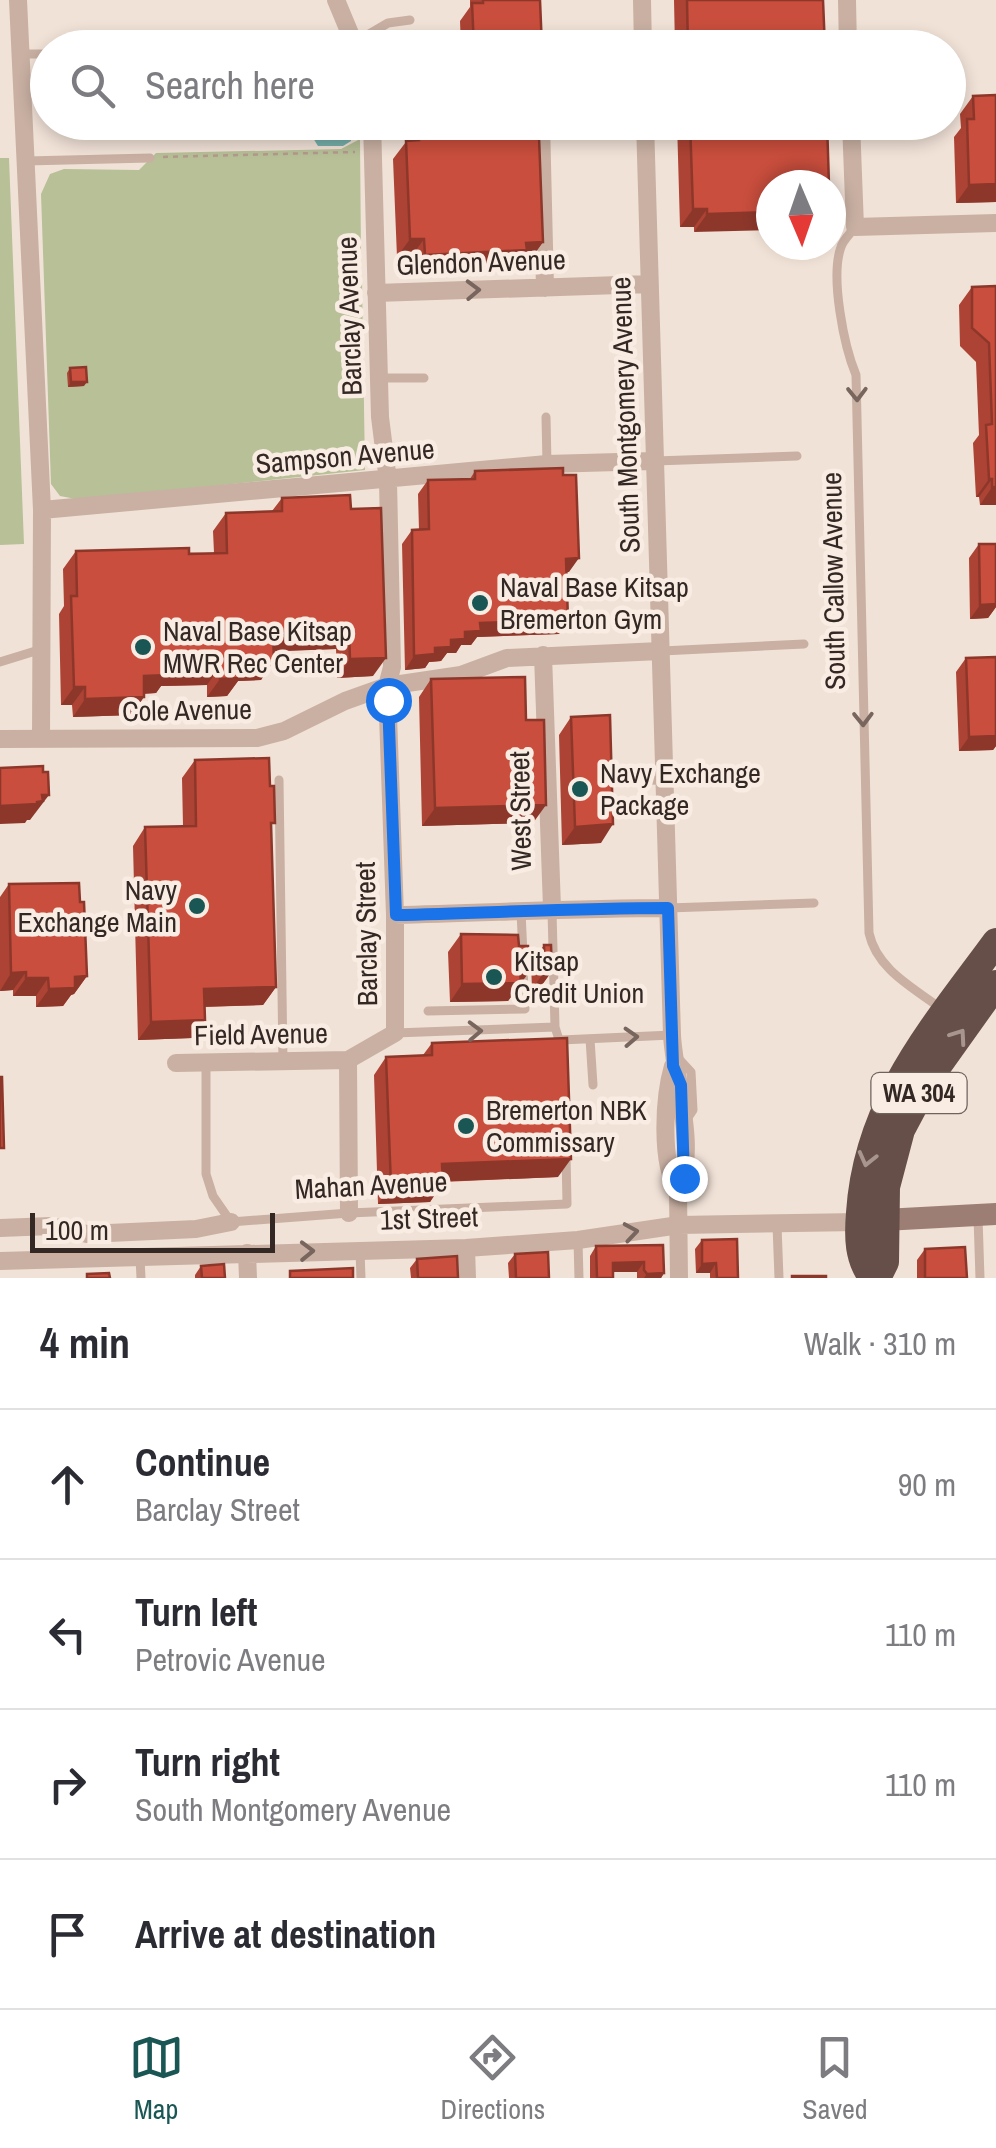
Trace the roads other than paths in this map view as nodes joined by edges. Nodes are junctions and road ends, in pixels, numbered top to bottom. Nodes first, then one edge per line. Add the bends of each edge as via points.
1 (18, 0) edge
2 (336, 0) edge
3 (642, 0) edge
4 (847, 0) edge
5 (410, 20) dead end
6 (349, 30) edge
7 (378, 30) edge
8 (643, 30) edge
9 (848, 30) edge
10 (22, 54) junction
11 (30, 54) edge
12 (372, 140) edge
13 (541, 140) edge
14 (645, 140) edge
15 (852, 140) edge
16 (150, 158) road end
17 (26, 161) junction
18 (996, 223) edge
19 (855, 227) junction
20 (648, 284) junction
21 (545, 288) junction
22 (376, 292) junction
23 (378, 378) junction
24 (424, 378) dead end
25 (546, 417) dead end
26 (797, 456) dead end
27 (654, 461) junction
28 (547, 464) junction
29 (388, 481) junction
30 (42, 510) junction
31 (804, 644) dead end
32 (42, 649) junction
33 (660, 651) junction
34 (544, 655) junction
35 (0, 662) edge
36 (388, 686) junction
37 (42, 738) junction
38 (0, 739) edge
39 (279, 780) dead end
40 (662, 780) junction
41 (616, 781) edge
42 (814, 903) dead end
43 (552, 908) junction
44 (668, 908) junction
45 (520, 912) junction
46 (396, 915) junction
47 (996, 942) edge
48 (996, 984) edge
49 (428, 1011) dead end
50 (945, 1012) junction
51 (555, 1028) junction
52 (394, 1033) junction
53 (590, 1039) junction
54 (561, 1040) junction
55 (672, 1051) junction
56 (564, 1057) edge
57 (348, 1060) junction
58 (176, 1062) dead end
59 (206, 1062) junction
60 (283, 1062) junction
61 (592, 1085) dead end
62 (566, 1149) edge
63 (678, 1190) junction
64 (349, 1213) junction
65 (987, 1214) edge
66 (872, 1221) junction
67 (231, 1222) junction
68 (777, 1224) junction
69 (678, 1225) junction
70 (0, 1228) edge
71 (578, 1240) junction
72 (466, 1248) junction
73 (360, 1250) junction
74 (248, 1252) junction
75 (140, 1258) junction
76 (0, 1261) edge
77 (30, 1269) edge
78 (141, 1278) edge
79 (248, 1278) edge
80 (360, 1278) edge
81 (467, 1278) edge
82 (579, 1278) edge
83 (679, 1278) edge
84 (779, 1278) edge
85 (875, 1278) edge
86 (980, 1278) edge

1 - 10 street
2 - 6 street
3 - 8 street
4 - 9 street
5 - 7 lane
10 - 11 lane
10 - 17 street
12 - 22 street, Barclay Avenue
13 - 21 street
14 - 20 street, South Montgomery Avenue
15 - 19 street, South Callow Avenue
16 - 17 lane
17 - 30 street
18 - 19 street
19 -> 50 lane, South Callow Avenue via 841,246 838,268 856,375 869,932 882,964
20 - 21 street, Glendon Avenue
20 - 27 street, South Montgomery Avenue
22 -> 21 street, Glendon Avenue
22 - 23 street, Barclay Avenue
23 - 24 lane
23 - 29 street, Barclay Avenue
25 - 28 lane
26 - 27 lane
27 - 28 street, Sampson Avenue
27 - 33 street, South Montgomery Avenue
28 - 29 street, Sampson Avenue
29 - 30 street, Sampson Avenue
29 - 36 street, Barclay Avenue
30 - 32 street
31 - 33 lane
32 - 35 lane
32 - 37 street
33 - 34 street, Cole Avenue
33 - 40 street, South Montgomery Avenue
34 - 36 street, Cole Avenue
34 - 43 street, West Street
36 - 37 street, Cole Avenue via 257,738
36 - 46 street, Barclay Street
37 - 38 street, Cole Avenue
39 - 60 lane
40 - 41 lane
40 - 44 street, South Montgomery Avenue
42 - 44 lane
43 - 44 street
43 - 45 street
43 - 51 lane, West Street
44 - 55 street, South Montgomery Avenue
45 - 46 street
45 - 49 lane via 525,1009
46 - 52 street, Barclay Street
47 - 50 highway, WA 304
66 -> 48 highway, WA 304 via 912,1105
50 -> 66 highway, WA 304 via 879,1120 862,1183
52 -> 51 lane
51 - 54 lane, West Street
52 - 57 street, Barclay Street
53 - 54 lane
53 -> 55 lane
53 - 61 lane
54 - 56 lane, West Street
55 - 63 street, South Montgomery Avenue via 683,1124 684,1178
55 - 63 street, South Montgomery Avenue via 666,1111 670,1176
57 - 60 street, Field Avenue
57 - 64 street
58 - 59 street, Field Avenue
59 - 60 street, Field Avenue
59 - 67 lane via 206,1174
62 - 64 lane, Mahan Avenue via 567,1204
63 - 69 street, South Montgomery Avenue
64 - 67 lane, Mahan Avenue
65 - 66 main road, 1st Street
65 - 86 lane
66 - 68 street, 1st Street
66 - 85 highway, WA 304 via 861,1263
67 - 70 street, Mahan Avenue via 87,1234 51,1226
68 - 69 street, 1st Street
68 - 84 lane
71 -> 69 street, 1st Street
69 - 83 street, South Montgomery Avenue
71 - 72 street, 1st Street
71 - 82 lane
72 - 73 street, 1st Street
72 - 81 street
74 -> 73 street, 1st Street
73 - 80 lane
74 - 75 street, 1st Street
74 - 79 street
75 - 77 street, 1st Street
75 - 78 lane
76 - 77 street, 1st Street

